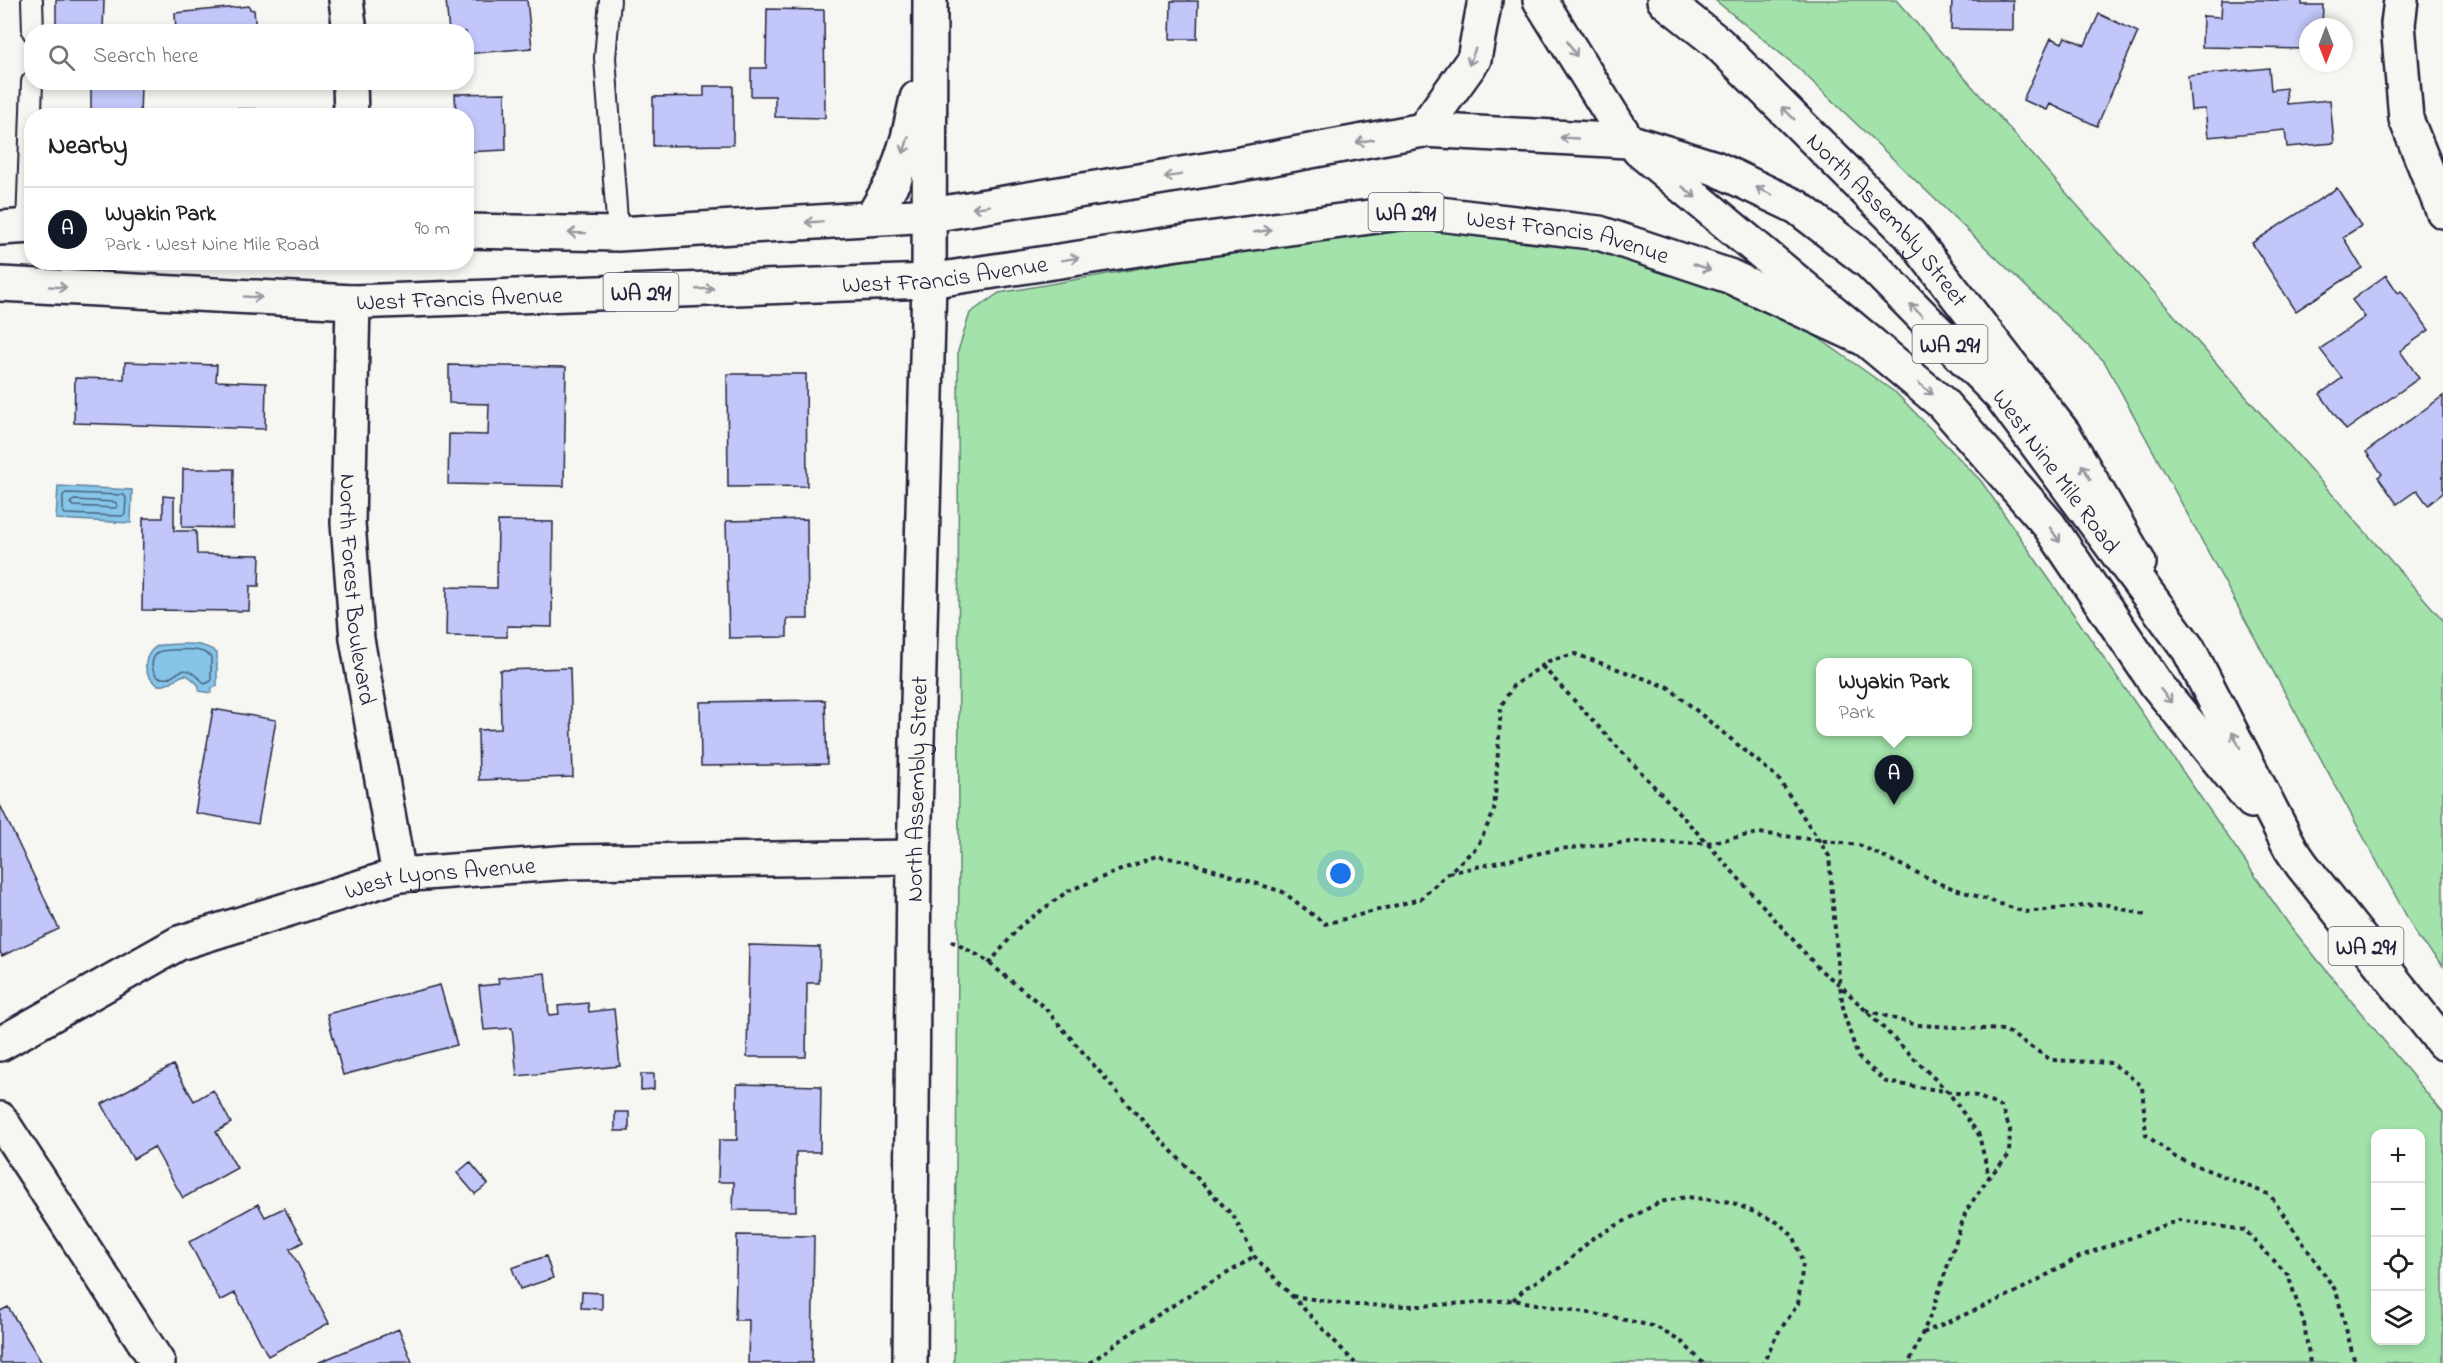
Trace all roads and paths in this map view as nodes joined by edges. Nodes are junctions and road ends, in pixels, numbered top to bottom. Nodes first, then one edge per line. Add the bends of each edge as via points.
1 (32, 0) edge
2 (346, 0) edge
3 (610, 0) edge
4 (930, 0) edge
5 (1485, 0) edge
6 (1540, 0) edge
7 (1664, 0) edge
8 (2401, 0) edge
9 (33, 24) edge
10 (349, 24) edge
11 (929, 47) junction
12 (31, 90) edge
13 (350, 90) edge
14 (30, 108) edge
15 (351, 108) edge
16 (1423, 130) junction
17 (1628, 141) junction
18 (24, 171) edge
19 (2443, 211) edge
20 (931, 215) junction
21 (872, 218) junction
22 (19, 226) edge
23 (474, 231) edge
24 (618, 234) junction
25 (929, 281) junction
26 (0, 284) edge
27 (353, 302) junction
28 (1864, 339) junction
29 (2189, 650) junction
30 (1542, 666) junction
31 (1819, 840) junction
32 (1707, 843) junction
33 (2291, 849) junction
34 (914, 857) junction
35 (1448, 873) junction
36 (399, 875) junction
37 (2149, 916) dead end
38 (913, 921) junction
39 (989, 964) junction
40 (1840, 985) junction
41 (1865, 1010) junction
42 (2443, 1043) edge
43 (0, 1044) edge
44 (1949, 1093) junction
45 (0, 1119) edge
46 (1989, 1177) junction
47 (1254, 1256) junction
48 (1291, 1296) junction
49 (1513, 1300) junction
50 (1922, 1334) junction
51 (158, 1363) edge
52 (910, 1363) edge
53 (1090, 1363) edge
54 (1355, 1363) edge
55 (1703, 1363) edge
56 (1763, 1363) edge
57 (1909, 1363) edge
58 (2310, 1363) edge
59 (2355, 1363) edge

1 - 9 lane
2 - 10 main road
3 - 24 lane via 605,58
4 - 11 main road
5 -> 16 main road via 1474,59
6 -> 17 main road
29 -> 7 main road, North Assembly Street via 2064,434 1910,235 1718,44
8 - 19 main road via 2398,24 2406,119
11 - 20 main road, North Assembly Street
11 -> 21 main road via 895,178
12 - 14 lane
13 - 15 main road
17 -> 16 main road, WA 291
16 -> 20 main road, WA 291
17 -> 28 main road
29 -> 17 main road, West Nine Mile Road / WA 291 via 2001,396 1870,263 1797,207 1715,168
18 - 22 lane
20 - 21 main road, WA 291
20 - 25 main road, North Assembly Street
21 -> 24 main road, WA 291
24 -> 23 main road, WA 291
27 -> 25 main road, West Francis Avenue / WA 291
25 -> 28 main road, West Francis Avenue / WA 291 via 1414,211 1599,233 1729,276
25 - 34 main road, North Assembly Street
26 -> 27 main road, West Francis Avenue / WA 291
27 - 36 main road, North Forest Boulevard via 348,523 357,639
28 -> 33 main road, West Nine Mile Road / WA 291 via 1942,403 2049,525 2157,685
33 -> 29 main road, West Nine Mile Road / WA 291
30 - 31 path via 1575,654 1668,687 1778,778
30 - 32 path
30 - 35 path via 1513,686 1502,706 1494,812 1477,847
31 - 32 path via 1759,833
31 - 37 path via 1859,845 1943,885 2025,912 2104,904
31 - 40 path via 1829,856
32 - 35 path via 1630,842 1559,849
32 - 40 path via 1820,970
33 - 42 main road, West Nine Mile Road / WA 291
34 - 36 main road, West Lyons Avenue via 570,862
34 - 38 main road, North Assembly Street
35 - 39 path via 1420,899 1325,924 1283,892 1186,861 1156,856 1068,891 1020,926
36 - 43 main road, West Lyons Avenue via 179,943
38 - 39 path
38 - 52 main road, North Assembly Street
39 - 47 path via 1045,1008 1129,1106 1234,1217
40 - 41 path
40 - 44 path via 1858,1057 1886,1082
41 - 44 path
41 - 59 path via 1916,1025 2005,1030 2051,1060 2112,1063 2142,1086 2146,1135 2175,1157 2270,1195 2336,1291
44 - 46 path via 1979,1135
44 - 46 path via 1977,1096 2001,1107 2010,1129 2009,1155
45 - 51 main road
46 - 50 path via 1966,1211
47 - 48 path
47 - 53 path
48 - 49 path via 1353,1305 1421,1306
48 - 54 path
49 - 55 path via 1656,1327 1683,1343
49 - 56 path via 1563,1266 1593,1238 1660,1202 1687,1197 1731,1202 1777,1222 1794,1237 1803,1263 1798,1304
50 - 57 path
50 - 58 path via 2016,1292 2081,1256 2179,1220 2244,1230 2288,1275 2304,1323

